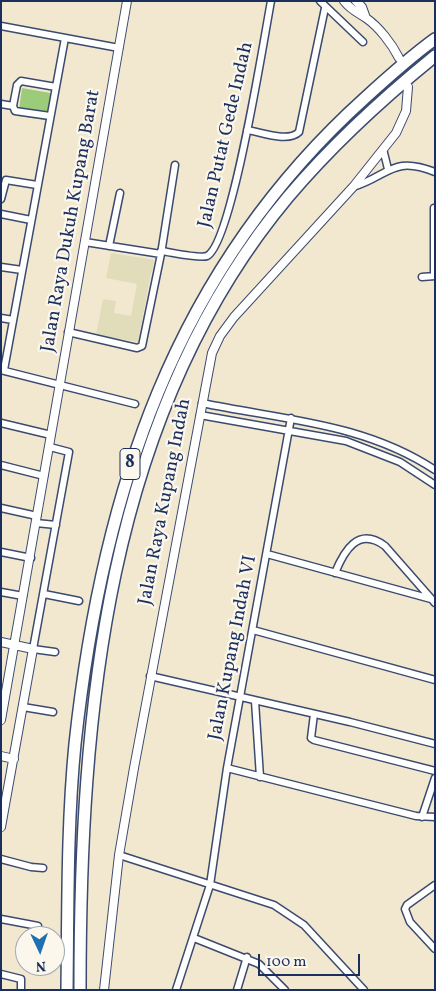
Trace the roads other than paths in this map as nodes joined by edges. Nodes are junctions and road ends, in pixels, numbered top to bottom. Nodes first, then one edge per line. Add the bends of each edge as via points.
1 (127, 1) edge
2 (271, 1) edge
3 (320, 1) edge
4 (344, 1) edge
5 (360, 3) edge
6 (325, 8) junction
7 (366, 18) junction
8 (1, 26) edge
9 (65, 38) junction
10 (435, 39) edge
11 (363, 42) dead end
12 (119, 48) junction
13 (435, 56) edge
14 (399, 58) dead end
15 (56, 87) junction
16 (408, 87) dead end
17 (1, 104) edge
18 (12, 106) junction
19 (50, 116) junction
20 (247, 130) junction
21 (383, 149) junction
22 (175, 165) dead end
23 (388, 169) junction
24 (435, 172) edge
25 (37, 185) junction
26 (352, 187) junction
27 (120, 193) dead end
28 (1, 199) edge
29 (434, 208) edge
30 (1, 214) edge
31 (31, 220) junction
32 (85, 242) junction
33 (109, 246) junction
34 (161, 252) junction
35 (1, 267) edge
36 (22, 270) junction
37 (435, 276) edge
38 (422, 277) dead end
39 (1, 318) edge
40 (13, 320) junction
41 (68, 332) junction
42 (3, 370) edge
43 (59, 385) junction
44 (202, 403) junction
45 (135, 404) dead end
46 (200, 414) junction
47 (291, 418) junction
48 (1, 423) edge
49 (289, 430) junction
50 (51, 435) junction
51 (50, 447) junction
52 (411, 456) junction
53 (405, 464) junction
54 (1, 465) edge
55 (435, 470) edge
56 (44, 476) junction
57 (435, 485) edge
58 (1, 508) edge
59 (37, 520) junction
60 (56, 525) junction
61 (1, 552) edge
62 (268, 554) junction
63 (30, 558) junction
64 (335, 573) junction
65 (1, 592) edge
66 (44, 594) junction
67 (23, 596) junction
68 (434, 600) edge
69 (79, 601) dead end
70 (253, 630) junction
71 (1, 642) edge
72 (14, 645) junction
73 (33, 649) junction
74 (54, 652) dead end
75 (150, 676) junction
76 (435, 680) edge
77 (3, 695) edge
78 (240, 696) junction
79 (255, 701) junction
80 (23, 707) junction
81 (52, 712) dead end
82 (314, 714) junction
83 (1, 720) edge
84 (435, 744) edge
85 (1, 756) edge
86 (14, 759) junction
87 (226, 768) junction
88 (435, 771) edge
89 (260, 777) junction
90 (435, 778) edge
91 (422, 816) junction
92 (435, 817) edge
93 (1, 827) edge
94 (119, 856) junction
95 (1, 859) edge
96 (44, 868) dead end
97 (210, 885) junction
98 (435, 885) edge
99 (1, 919) edge
100 (38, 926) dead end
101 (194, 938) junction
102 (435, 949) edge
103 (247, 957) junction
104 (1, 974) edge
105 (21, 990) edge
106 (66, 990) edge
107 (80, 990) edge
108 (104, 990) edge
109 (176, 990) edge
110 (237, 990) edge
111 (285, 990) edge
112 (364, 990) edge

1 - 12 street, Jalan Raya Dukuh Kupang Barat
2 - 20 street, Jalan Putat Gede Indah
3 - 6 street
4 - 7 street via 353,12
5 - 7 street
6 - 11 street
6 - 20 street via 299,132 293,136 281,136
7 - 14 street
8 - 9 street
9 - 12 street
9 - 15 street
10 - 106 highway, 8 via 327,134 264,206 197,308 144,425 122,489 99,585 81,696 71,798
12 - 32 street, Jalan Raya Dukuh Kupang Barat
13 - 107 highway, 8 via 338,142 286,199 214,306 156,431 138,484 111,589 91,720
15 - 18 street via 21,81
15 - 19 street
16 - 21 street, Jalan Raya Kupang Indah via 404,119
17 - 18 street
18 - 19 street via 15,111
19 - 25 street
20 - 34 street, Jalan Putat Gede Indah via 217,245 203,257
21 - 23 street
21 - 26 street, Jalan Raya Kupang Indah
22 - 34 street
23 - 24 street via 402,164
23 - 26 street via 370,181
25 - 28 street via 6,180
25 - 31 street
26 - 44 street, Jalan Raya Kupang Indah via 220,336 207,374
27 - 33 street
29 - 37 street
30 - 31 street
31 - 36 street
32 - 33 street, Jalan Putat Gede Indah
32 - 41 street, Jalan Raya Dukuh Kupang Barat
33 - 34 street, Jalan Putat Gede Indah
34 - 41 street via 142,346 136,348
35 - 36 street
36 - 40 street
37 - 38 street
39 - 40 street
40 - 42 street
41 - 43 street, Jalan Raya Dukuh Kupang Barat
42 - 43 street
43 - 45 street
43 - 50 street, Jalan Raya Dukuh Kupang Barat
44 - 46 street, Jalan Raya Kupang Indah
44 - 47 street
46 - 49 street
46 - 75 street, Jalan Raya Kupang Indah
47 - 49 street, Jalan Kupang Indah VI
47 - 52 street via 360,433
48 - 50 street
49 - 53 street via 346,441
49 - 62 street, Jalan Kupang Indah VI
50 - 51 street, Jalan Raya Dukuh Kupang Barat
51 - 56 street, Jalan Raya Dukuh Kupang Barat
51 - 60 street via 69,452
52 - 53 street
52 - 55 street
53 - 57 street
54 - 56 street
56 - 59 street, Jalan Raya Dukuh Kupang Barat
58 - 59 street
59 - 60 street
59 - 63 street, Jalan Raya Dukuh Kupang Barat
60 - 66 street
61 - 63 street
62 - 64 street
62 - 70 street, Jalan Kupang Indah VI
63 - 67 street, Jalan Raya Dukuh Kupang Barat
64 - 68 street
64 - 68 street via 347,548 364,539 374,540 385,546
65 - 67 street
66 - 69 street
66 - 73 street
67 - 72 street, Jalan Raya Dukuh Kupang Barat
70 - 76 street
70 - 78 street, Jalan Kupang Indah VI
71 - 72 street
72 - 73 street
72 - 77 street, Jalan Raya Dukuh Kupang Barat
73 - 74 street
73 - 80 street
75 - 78 street
75 - 94 street, Jalan Raya Kupang Indah
77 - 83 street, Jalan Raya Dukuh Kupang Barat
78 - 79 street
78 - 87 street, Jalan Kupang Indah VI
79 - 82 street
79 - 89 street
80 - 81 street
80 - 86 street
82 - 84 street
82 - 88 street via 311,738 314,740
85 - 86 street
86 - 93 street
87 - 89 street
87 - 97 street, Jalan Kupang Indah VI
89 - 91 street
90 - 91 street
91 - 92 street
94 - 97 street
94 - 108 street, Jalan Raya Kupang Indah
95 - 96 street
97 - 101 street, Jalan Kupang Indah VI
97 - 112 street via 266,902 296,918
98 - 102 street via 407,905 406,914
99 - 100 street
101 - 103 street
101 - 109 street, Jalan Kupang Indah VI
103 - 110 street
103 - 111 street via 266,969
104 - 105 street via 21,979

